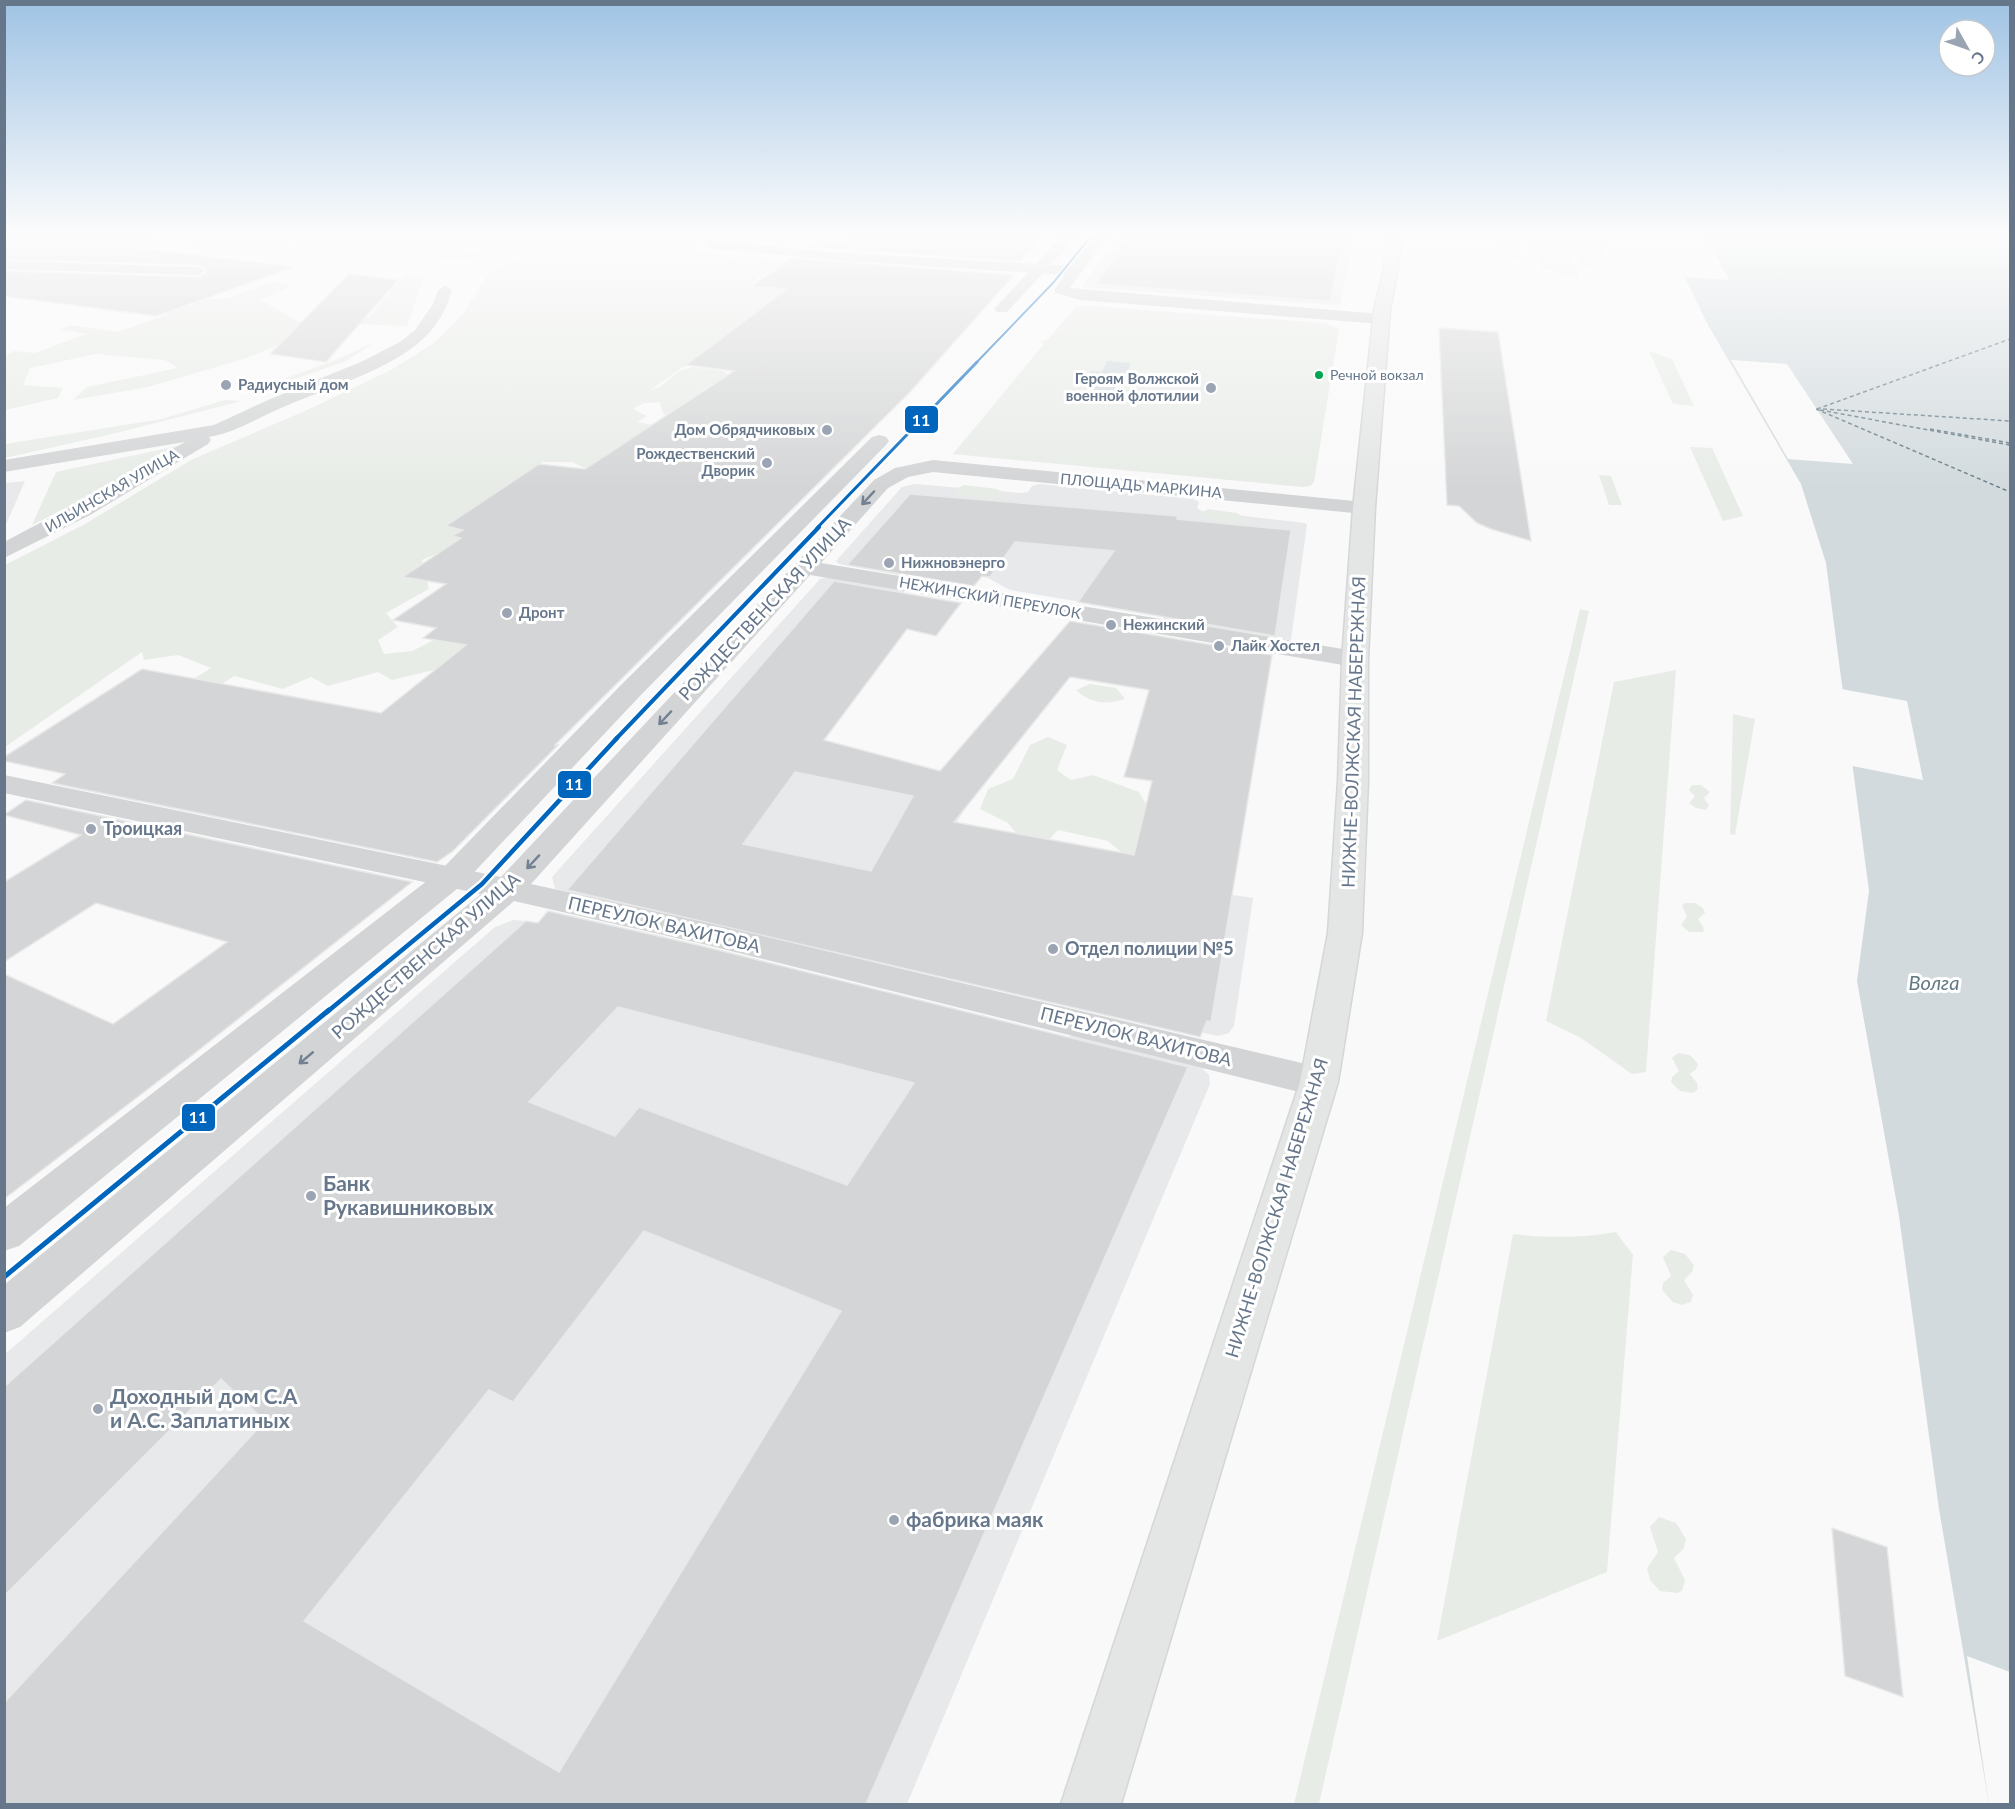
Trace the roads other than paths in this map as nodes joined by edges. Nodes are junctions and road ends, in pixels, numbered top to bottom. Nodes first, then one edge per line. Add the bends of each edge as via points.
1 (430, 319) edge
2 (1381, 319) edge
3 (219, 430) junction
4 (879, 441) dead end
5 (4, 466) edge
6 (917, 468) joint
7 (1364, 508) junction
8 (4, 551) edge
9 (804, 567) junction
10 (1354, 659) junction
11 (4, 784) edge
12 (452, 877) junction
13 (508, 889) junction
14 (1319, 1082) junction
15 (4, 1233) edge
16 (4, 1313) edge
17 (1091, 1804) edge

1 - 3 street via 406,345 369,365
2 - 7 main road, НИЖНЕ-ВОЛЖСКАЯ НАБЕРЕЖНАЯ
3 - 5 street
3 - 8 street, ИЛЬИНСКАЯ УЛИЦА
4 - 12 street, РОЖДЕСТВЕНСКАЯ УЛИЦА
6 - 7 street, ПЛОЩАДЬ МАРКИНА via 945,467
6 -> 9 street, РОЖДЕСТВЕНСКАЯ УЛИЦА via 881,484
7 - 10 main road, НИЖНЕ-ВОЛЖСКАЯ НАБЕРЕЖНАЯ
9 - 10 street, НЕЖИНСКИЙ ПЕРЕУЛОК
9 -> 13 street, РОЖДЕСТВЕНСКАЯ УЛИЦА
10 - 14 main road, НИЖНЕ-ВОЛЖСКАЯ НАБЕРЕЖНАЯ via 1353,781 1345,933
11 - 12 street, ПЕРЕУЛОК ВАХИТОВА
12 - 13 street, ПЕРЕУЛОК ВАХИТОВА
12 - 15 street, РОЖДЕСТВЕНСКАЯ УЛИЦА
13 - 14 street, ПЕРЕУЛОК ВАХИТОВА
13 -> 16 street, РОЖДЕСТВЕНСКАЯ УЛИЦА
14 - 17 main road, НИЖНЕ-ВОЛЖСКАЯ НАБЕРЕЖНАЯ

